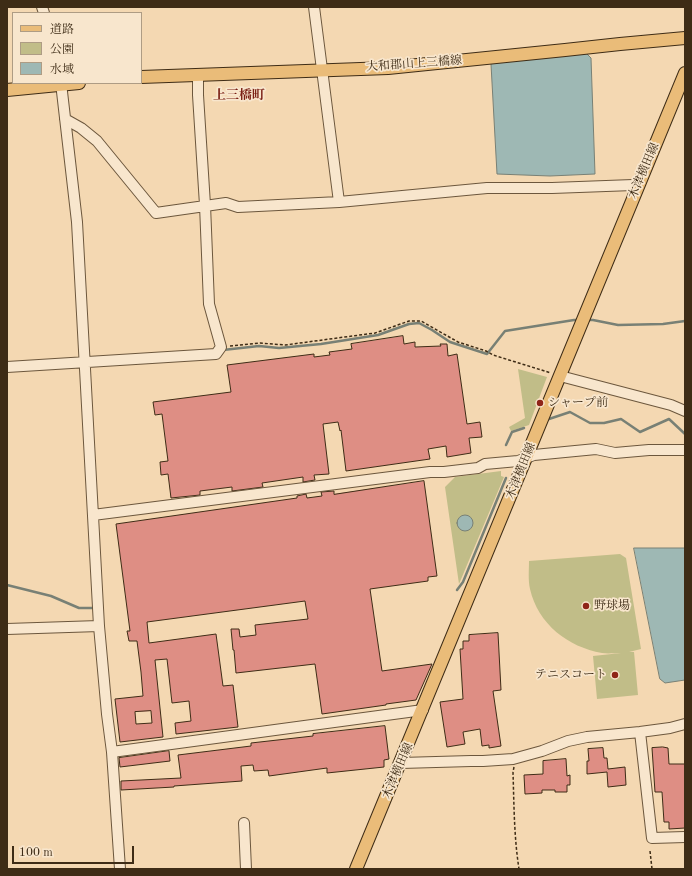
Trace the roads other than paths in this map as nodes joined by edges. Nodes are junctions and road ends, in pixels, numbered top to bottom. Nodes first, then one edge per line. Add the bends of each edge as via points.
1 (314, 7) edge
2 (685, 38) edge
3 (322, 70) junction
4 (685, 73) edge
5 (198, 74) junction
6 (142, 76) edge
7 (61, 84) edge
8 (7, 90) edge
9 (65, 119) junction
10 (637, 187) junction
11 (339, 202) junction
12 (205, 205) junction
13 (85, 362) junction
14 (7, 367) edge
15 (560, 376) junction
16 (685, 411) edge
17 (685, 450) edge
18 (526, 457) junction
19 (93, 515) junction
20 (100, 626) junction
21 (7, 630) edge
22 (423, 710) junction
23 (685, 724) edge
24 (640, 732) junction
25 (112, 752) junction
26 (401, 763) junction
27 (244, 823) dead end
28 (685, 837) edge
29 (120, 869) edge
30 (246, 869) edge
31 (356, 869) edge

1 - 3 street
2 - 3 main road, 大和郡山上三橋線 via 388,68
3 - 5 main road, 大和郡山上三橋線
3 - 11 street
4 - 10 main road, 木津横田線
5 - 6 main road, 大和郡山上三橋線
5 - 12 street
7 - 8 main road
7 - 9 street
9 - 12 street via 97,141 156,213
9 - 13 street via 77,222
10 - 11 street via 502,187
10 - 15 main road, 木津横田線
11 - 12 street via 238,207 226,203
12 - 13 street via 209,304 218,351
13 - 14 street
13 - 19 street
15 - 16 street via 671,405
15 - 18 main road, 木津横田線
17 - 18 street via 615,453 596,449
18 - 19 street via 518,461 485,464 464,470 430,472
18 - 22 main road, 木津横田線
19 - 20 street
20 - 21 street
20 - 25 street
22 - 25 street
22 - 26 main road, 木津横田線
23 - 24 street
24 - 26 street via 568,741 513,759
24 - 28 street via 652,838
25 - 29 street
26 - 31 main road, 木津横田線
27 - 30 street

